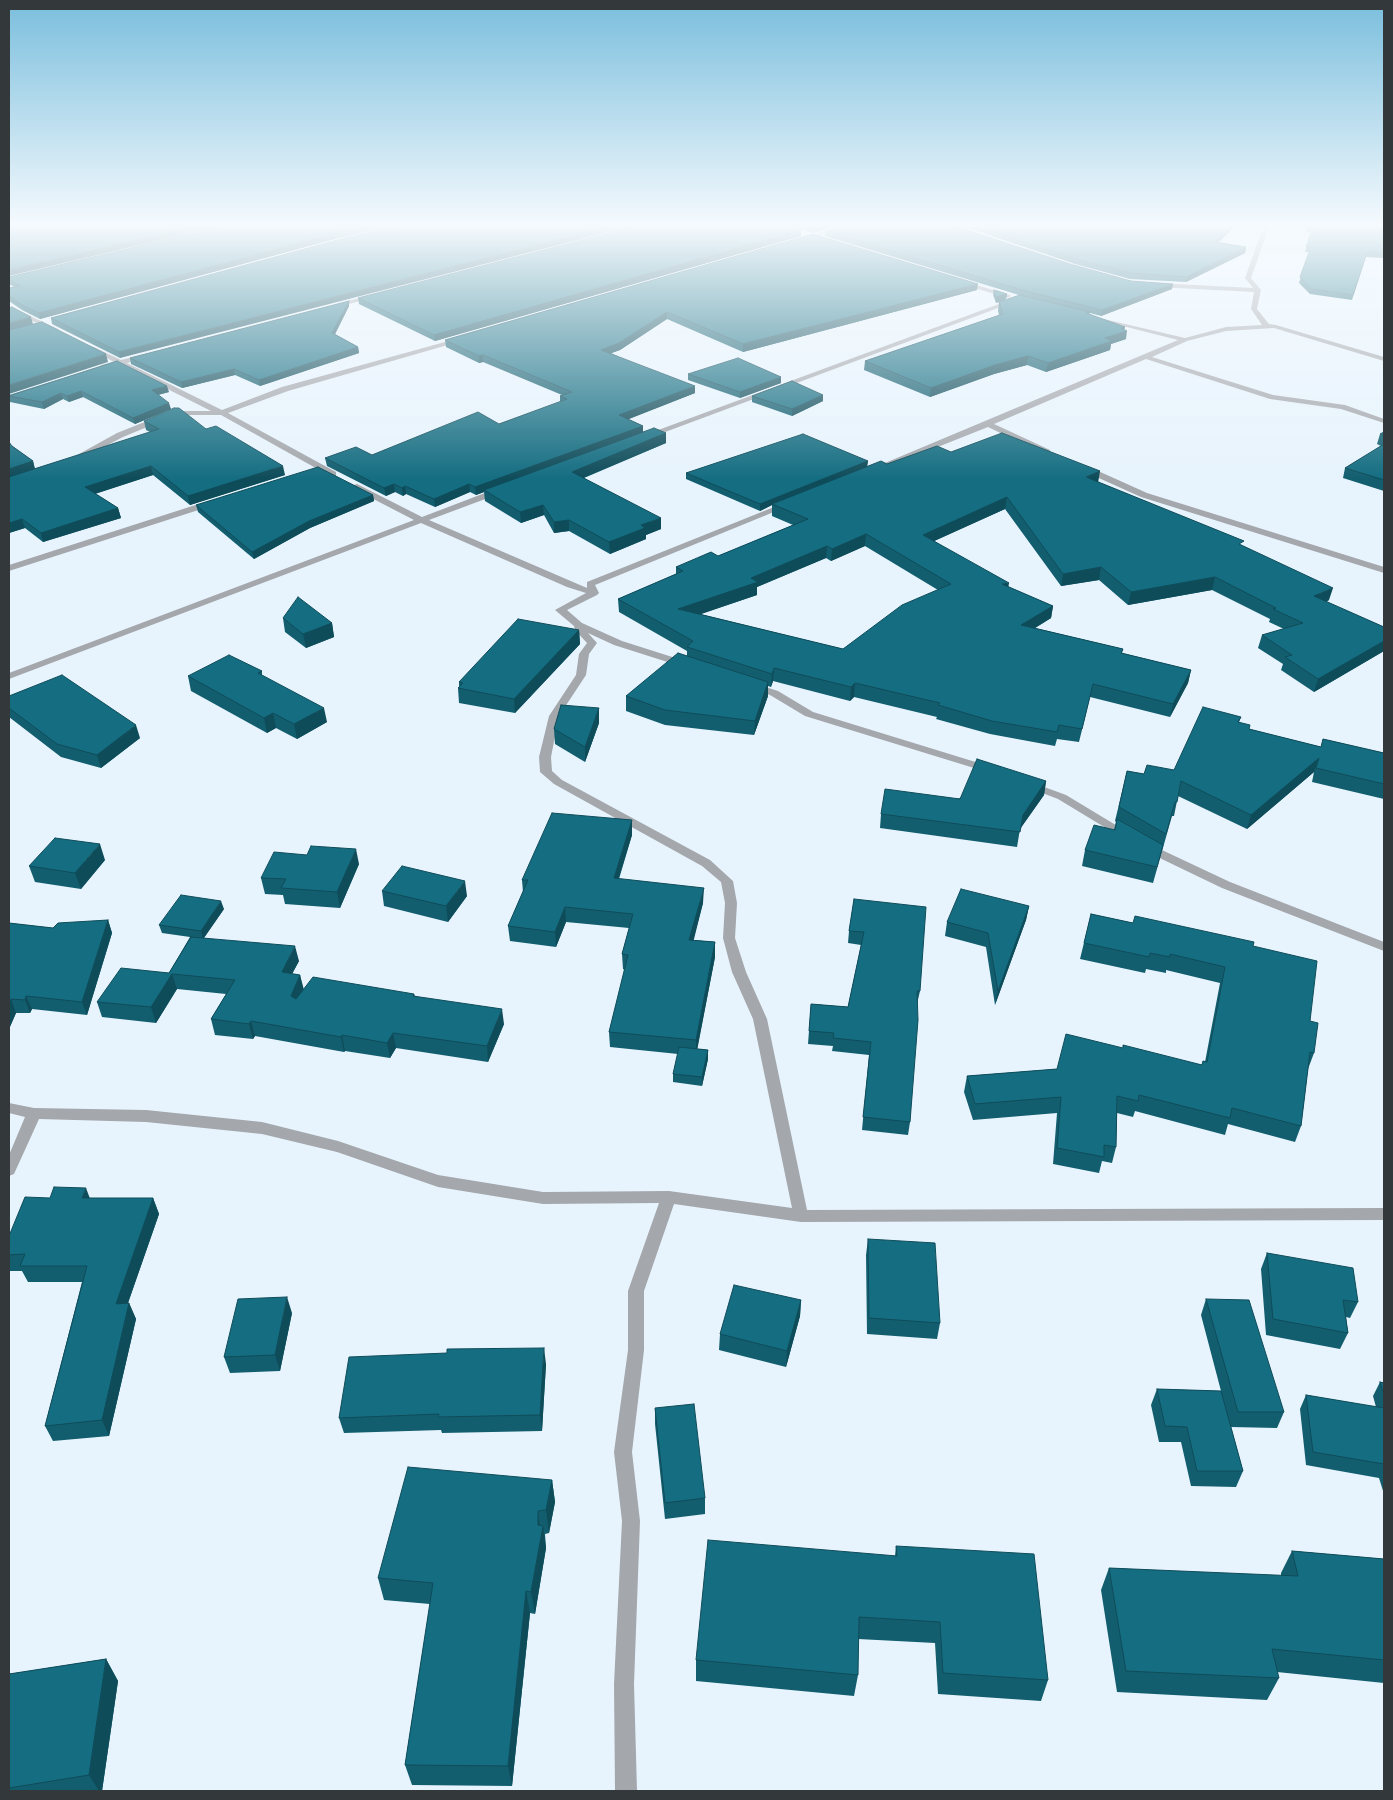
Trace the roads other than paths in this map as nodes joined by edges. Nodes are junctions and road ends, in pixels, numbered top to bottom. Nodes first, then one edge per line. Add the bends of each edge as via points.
1 (16, 311) edge
2 (986, 311) edge
3 (1256, 311) edge
4 (1084, 315) edge
5 (1266, 325) junction
6 (63, 334) edge
7 (474, 336) edge
8 (1185, 340) junction
9 (88, 346) edge
10 (156, 352) edge
11 (1146, 357) junction
12 (1384, 359) edge
13 (120, 362) junction
14 (92, 371) edge
15 (222, 413) junction
16 (1384, 421) edge
17 (988, 424) junction
18 (636, 440) edge
19 (1054, 455) edge
20 (69, 462) edge
21 (1071, 463) edge
22 (320, 468) junction
23 (310, 471) edge
24 (865, 473) edge
25 (505, 489) edge
26 (217, 501) edge
27 (792, 503) edge
28 (421, 520) junction
29 (9, 568) edge
30 (1384, 570) edge
31 (594, 593) junction
32 (560, 610) junction
33 (694, 667) edge
34 (9, 676) edge
35 (738, 681) edge
36 (1002, 774) edge
37 (1019, 781) edge
38 (1384, 947) edge
39 (9, 1108) edge
40 (34, 1113) junction
41 (9, 1170) edge
42 (669, 1197) junction
43 (1384, 1214) edge
44 (801, 1216) junction
45 (626, 1791) edge

1 - 6 street
2 - 18 street
3 - 5 street
4 - 8 street
5 - 8 street via 1226,329
5 - 12 street
7 - 15 street via 285,389
8 - 11 street
9 - 13 street
10 - 13 street
11 - 16 street via 1240,388 1342,407
11 - 17 street
13 - 14 street
13 - 15 street
15 - 20 street via 175,413 120,434
15 - 22 street
17 - 19 street
17 - 24 street
21 - 30 street via 1144,494
22 - 23 street
22 - 28 street
25 - 28 street
26 - 29 street
27 - 31 street via 590,584
28 - 31 street
28 - 34 street
31 - 32 street
32 - 33 street via 579,626 618,643
32 - 44 street via 592,643 584,654 581,675 554,716 545,757 546,772 558,782 706,863 727,881 731,903 729,938 760,1019
35 - 36 street via 840,725
37 - 38 street via 1062,797 1161,855 1226,885
39 - 40 street
40 - 41 street
40 - 42 street via 146,1116 262,1128 338,1147 438,1181 543,1198
42 - 44 street
42 - 45 street via 636,1291 636,1350 624,1452 631,1521 624,1684
43 - 44 street

